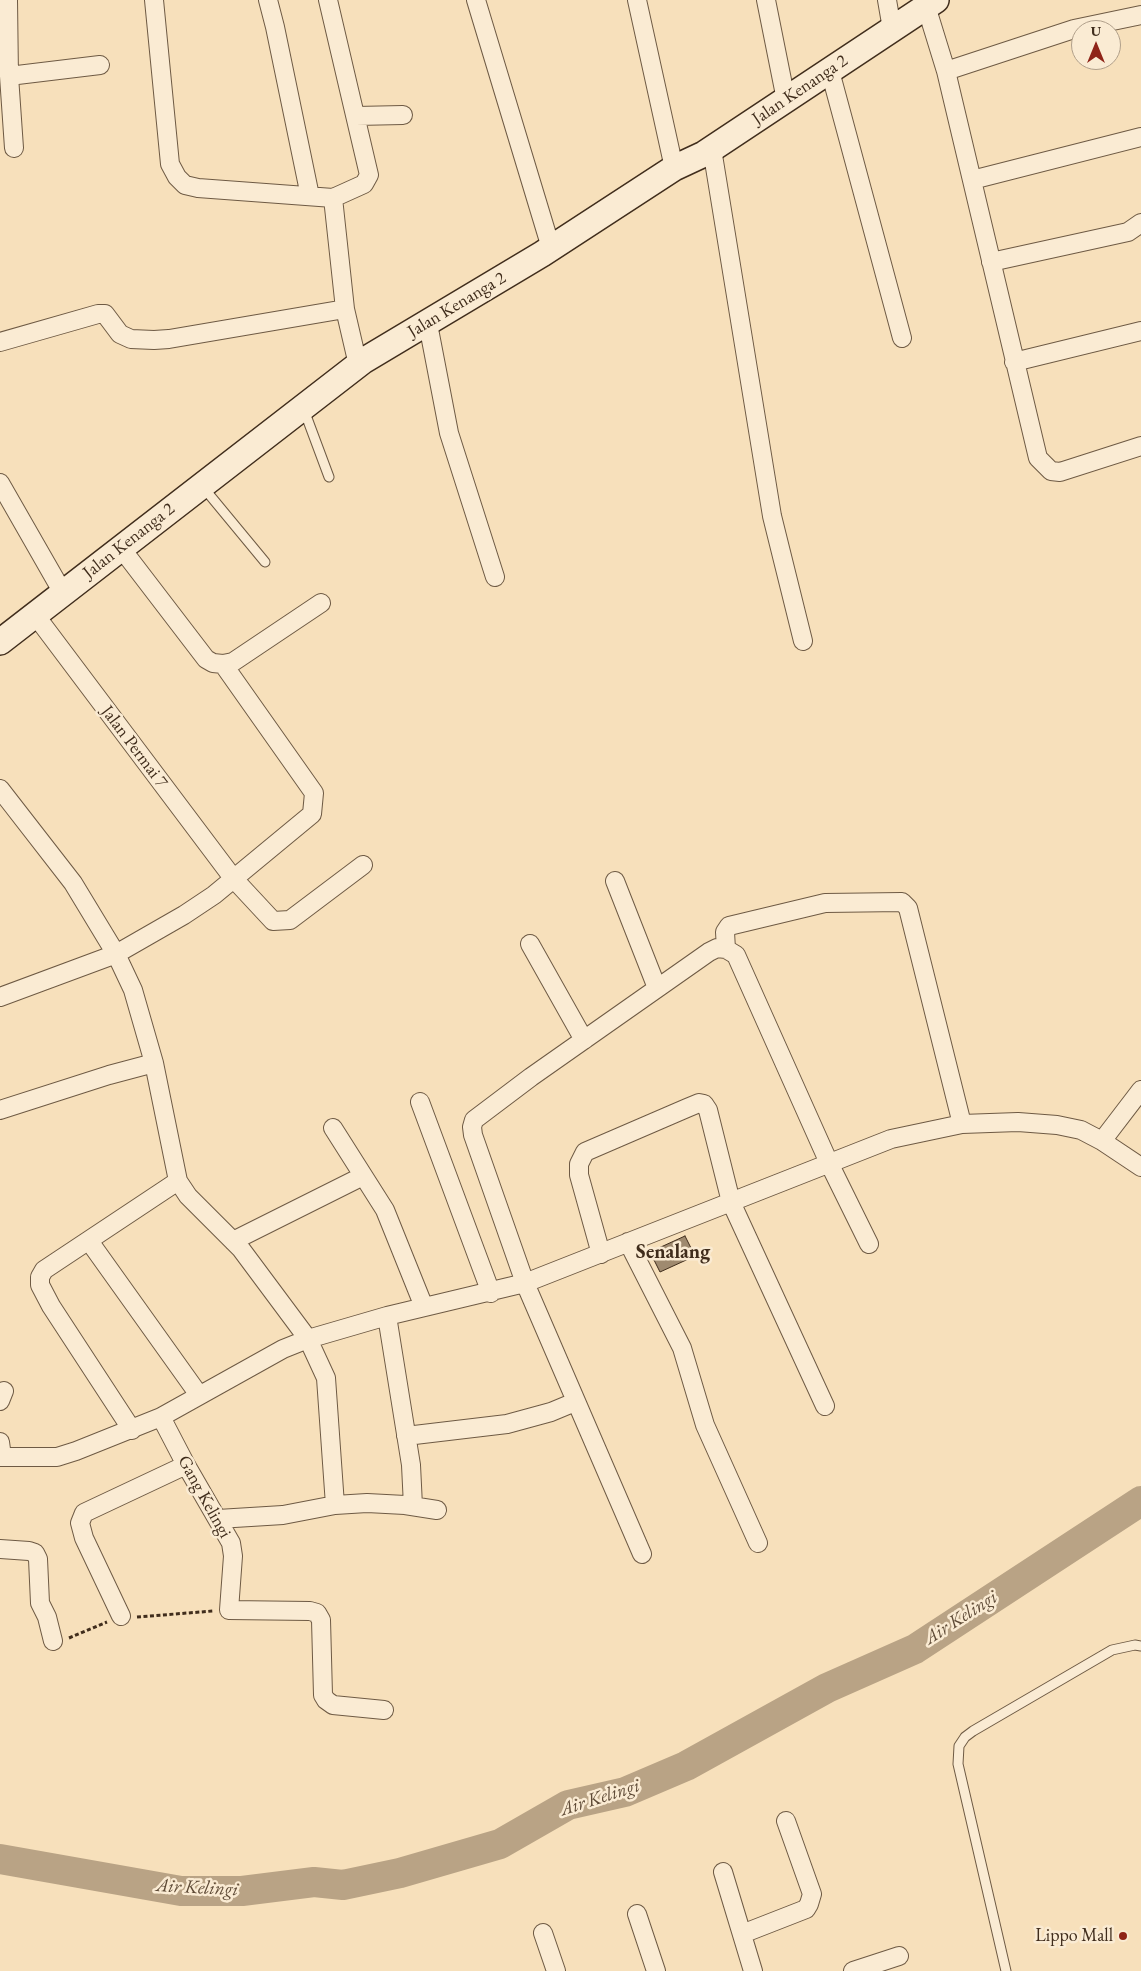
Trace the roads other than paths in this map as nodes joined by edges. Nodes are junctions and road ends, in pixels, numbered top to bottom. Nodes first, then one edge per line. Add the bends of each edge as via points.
1 (8, 0) edge
2 (154, 0) edge
3 (268, 0) edge
4 (328, 0) edge
5 (476, 0) edge
6 (636, 0) edge
7 (766, 0) edge
8 (887, 0) edge
9 (931, 3) edge
10 (1141, 15) edge
11 (892, 29) junction
12 (100, 65) dead end
13 (830, 70) junction
14 (946, 71) junction
15 (9, 76) junction
16 (786, 100) junction
17 (403, 115) dead end
18 (356, 116) junction
19 (1141, 138) edge
20 (14, 148) dead end
21 (712, 149) junction
22 (674, 168) junction
23 (972, 180) junction
24 (310, 196) junction
25 (333, 198) junction
26 (1141, 223) edge
27 (551, 248) junction
28 (991, 262) junction
29 (345, 308) junction
30 (428, 324) junction
31 (1141, 332) edge
32 (902, 338) dead end
33 (0, 342) edge
34 (1014, 362) junction
35 (358, 365) junction
36 (303, 407) junction
37 (1141, 446) edge
38 (329, 477) dead end
39 (0, 483) edge
40 (201, 485) junction
41 (121, 548) junction
42 (265, 562) dead end
43 (495, 578) dead end
44 (63, 593) junction
45 (321, 603) dead end
46 (36, 616) junction
47 (803, 641) dead end
48 (0, 642) edge
49 (222, 664) junction
50 (0, 789) edge
51 (363, 864) dead end
52 (233, 878) junction
53 (615, 881) dead end
54 (530, 944) dead end
55 (726, 949) junction
56 (116, 954) junction
57 (657, 988) junction
58 (0, 997) edge
59 (584, 1040) junction
60 (154, 1063) junction
61 (1141, 1090) edge
62 (420, 1102) dead end
63 (0, 1110) edge
64 (962, 1124) junction
65 (333, 1128) dead end
66 (1102, 1141) junction
67 (829, 1163) junction
68 (1141, 1167) edge
69 (363, 1176) junction
70 (178, 1181) junction
71 (731, 1202) junction
72 (89, 1241) junction
73 (233, 1241) junction
74 (628, 1242) junction
75 (869, 1244) dead end
76 (601, 1254) junction
77 (525, 1284) junction
78 (492, 1293) junction
79 (424, 1307) junction
80 (387, 1316) junction
81 (308, 1339) junction
82 (199, 1395) junction
83 (576, 1402) junction
84 (825, 1406) dead end
85 (162, 1417) junction
86 (132, 1430) junction
87 (406, 1436) junction
88 (1, 1452) edge
89 (186, 1465) junction
90 (335, 1505) junction
91 (413, 1506) junction
92 (437, 1510) dead end
93 (218, 1520) junction
94 (758, 1543) dead end
95 (0, 1549) edge
96 (642, 1554) dead end
97 (121, 1616) road end
98 (53, 1641) road end
99 (1141, 1646) edge
100 (384, 1710) dead end
101 (786, 1821) dead end
102 (723, 1872) dead end
103 (637, 1914) dead end
104 (543, 1933) dead end
105 (742, 1934) junction
106 (899, 1956) dead end
107 (556, 1971) edge
108 (656, 1971) edge
109 (753, 1971) edge
110 (853, 1971) edge
111 (1006, 1971) edge

1 - 15 street
2 - 24 street via 170,164 177,177 185,185 198,188
3 - 24 street
4 - 18 street
5 - 27 street
6 - 22 street
7 - 16 street
8 - 11 street
9 - 11 main road, Jalan Kenanga 2
9 - 14 street
10 - 14 street via 1074,29
11 - 13 main road, Jalan Kenanga 2
12 - 15 street
13 - 16 main road, Jalan Kenanga 2
13 - 32 street
14 - 23 street
15 - 20 street
16 - 21 main road, Jalan Kenanga 2
17 - 18 street
18 - 25 street via 368,180
19 - 23 street
21 - 22 main road, Jalan Kenanga 2
21 - 47 street via 772,516
22 - 27 main road, Jalan Kenanga 2
23 - 28 street
24 - 25 street
25 - 29 street
26 - 28 street via 1128,232
27 - 30 main road, Jalan Kenanga 2
28 - 34 street
29 - 33 street via 169,340 132,339 120,334 105,314 98,314
29 - 35 street
30 - 35 main road, Jalan Kenanga 2
30 - 43 street via 449,433
31 - 34 street
34 - 37 street via 1038,458 1050,471 1060,472
35 - 36 main road, Jalan Kenanga 2
36 - 38 lane
36 - 40 main road, Jalan Kenanga 2
39 - 44 street
40 - 41 main road, Jalan Kenanga 2
40 - 42 lane
41 - 44 main road, Jalan Kenanga 2
41 - 49 street via 206,659
44 - 46 main road, Jalan Kenanga 2
45 - 49 street via 233,662
46 - 48 main road, Jalan Kenanga 2
46 - 52 street, Jalan Permai 7
49 - 52 street via 314,793 312,814
50 - 56 street via 73,883
51 - 52 street, Jalan Permai 7 via 290,920 282,921 273,921
52 - 56 street via 214,896
53 - 57 street
54 - 59 street
55 - 57 street via 717,948 709,952
55 - 64 street via 725,932 729,926 825,903 902,902 908,908
55 - 67 street via 736,955
56 - 58 street
56 - 60 street via 133,990
57 - 59 street
59 - 77 street via 479,1116 472,1127
60 - 63 street
60 - 70 street
61 - 66 street
62 - 78 street
64 - 66 street via 1018,1122 1057,1125 1080,1130
64 - 67 street via 891,1138
65 - 69 street
66 - 68 street
67 - 71 street
67 - 75 street
69 - 73 street
69 - 79 street via 389,1218
70 - 72 street
70 - 73 street via 188,1196
71 - 74 street
71 - 76 street via 708,1110 699,1103 585,1152 579,1164 579,1175
71 - 84 street
72 - 82 street
72 - 86 street via 44,1270 40,1285
73 - 81 street
74 - 76 street
74 - 94 street via 682,1348 705,1425
76 - 77 street
77 - 78 street
77 - 83 street
78 - 79 street
79 - 80 street
80 - 81 street
80 - 87 street
81 - 82 street via 283,1349
81 - 90 street via 326,1378
82 - 85 street
83 - 87 street via 507,1424
83 - 96 street
85 - 86 street
85 - 89 street, Gang Kelingi
86 - 88 street via 57,1457
87 - 91 street
89 - 93 street, Gang Kelingi
89 - 97 street via 84,1512 80,1523 84,1538
90 - 91 street
90 - 93 street via 283,1515
91 - 92 street
93 - 100 street, Gang Kelingi via 231,1543 234,1556 229,1610 318,1613 326,1700 334,1704
95 - 98 street via 35,1553 40,1603 48,1617
99 - 111 lane via 1112,1650 973,1731 959,1746 958,1764
101 - 105 street via 812,1894 809,1904
102 - 105 street
103 - 108 street
104 - 107 street
105 - 109 street
106 - 110 street

